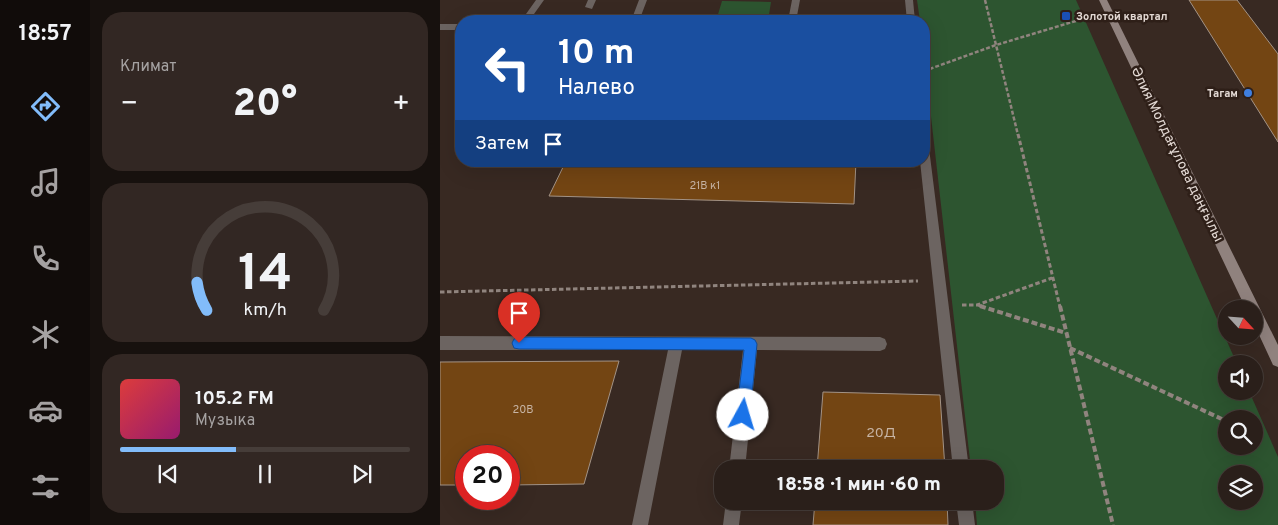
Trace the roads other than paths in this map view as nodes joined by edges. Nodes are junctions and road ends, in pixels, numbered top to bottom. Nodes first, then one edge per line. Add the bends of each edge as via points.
1 (540, 0) edge
2 (643, 0) edge
3 (796, 0) edge
4 (909, 0) edge
5 (1103, 0) edge
6 (529, 15) edge
7 (637, 15) edge
8 (793, 15) edge
9 (910, 15) edge
10 (440, 27) edge
11 (455, 27) edge
12 (926, 167) edge
13 (1248, 300) edge
14 (1263, 330) edge
15 (440, 343) edge
16 (676, 344) junction
17 (751, 344) junction
18 (880, 344) dead end
19 (1278, 360) edge
20 (738, 460) edge
21 (959, 460) edge
22 (733, 510) edge
23 (965, 510) edge
24 (640, 525) edge
25 (731, 525) edge
26 (967, 525) edge

1 - 6 lane
2 - 7 lane
3 - 8 lane
4 - 9 lane
5 - 13 main road, Әлия Молдағұлова даңғылы
10 - 11 lane
12 - 21 lane
14 - 19 main road, Әлия Молдағұлова даңғылы
15 - 16 lane
16 - 17 lane
16 - 24 lane
17 - 18 lane
17 - 20 lane
22 - 25 lane
23 - 26 lane

